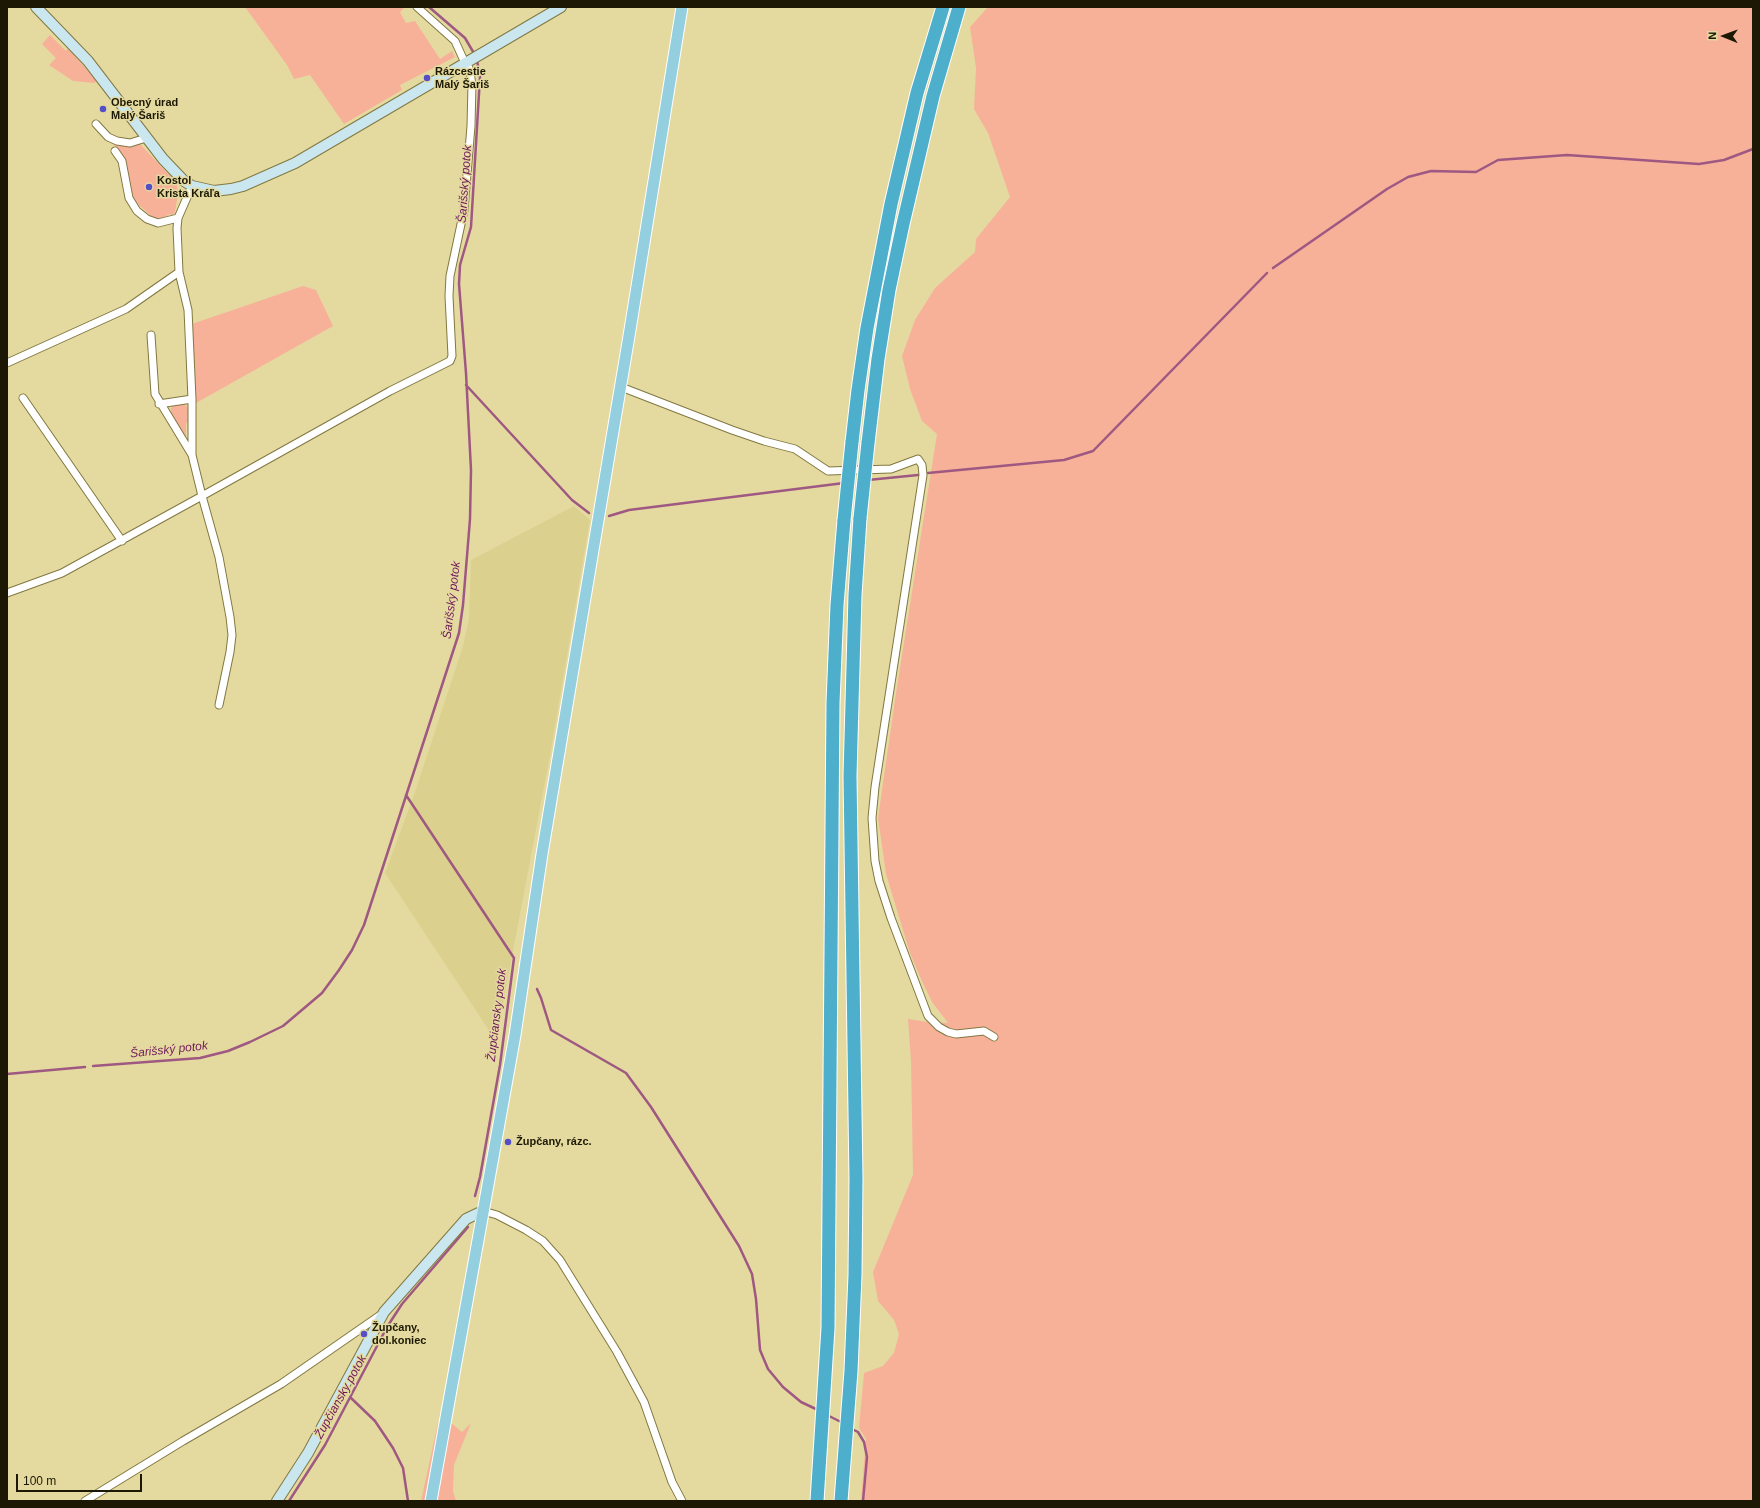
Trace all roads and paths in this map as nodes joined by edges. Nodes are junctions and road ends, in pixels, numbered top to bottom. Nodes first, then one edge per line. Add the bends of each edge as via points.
1 (36, 7) edge
2 (417, 7) edge
3 (561, 7) edge
4 (682, 7) edge
5 (942, 7) edge
6 (959, 7) edge
7 (467, 62) junction
8 (96, 124) dead end
9 (146, 138) junction
10 (115, 151) dead end
11 (192, 186) junction
12 (178, 218) junction
13 (179, 272) junction
14 (151, 335) dead end
15 (7, 363) edge
16 (621, 387) junction
17 (24, 398) dead end
18 (192, 399) junction
19 (159, 404) junction
20 (192, 455) junction
21 (202, 496) junction
22 (122, 541) junction
23 (7, 594) edge
24 (219, 705) dead end
25 (994, 1037) dead end
26 (483, 1211) junction
27 (384, 1312) junction
28 (84, 1501) edge
29 (277, 1501) edge
30 (431, 1501) edge
31 (682, 1501) edge
32 (817, 1501) edge
33 (841, 1501) edge

1 - 9 street via 88,60
2 - 7 street via 455,41
3 - 7 street
4 - 16 main road
5 - 32 highway, bridge via 917,93 891,204 867,328 844,520 833,703 828,1328
6 - 33 highway, bridge via 933,96 889,290 878,359 860,518 855,595 850,776 856,1171 853,1327
7 - 11 street via 295,163 231,189 214,191
7 - 21 street via 472,84 471,126 464,210 450,276 450,361 390,391
8 - 9 street via 108,137 117,141 130,142
9 - 11 street via 163,160
10 - 12 street via 122,161 129,198 137,211 147,219 158,222
11 - 12 street
12 - 13 street
13 - 15 street via 126,308
13 - 18 street via 188,310
14 - 19 street via 154,394
16 - 25 street via 732,430 795,449 828,470 890,469 918,459 922,465 923,475 875,787 872,818 875,861 891,918 928,1016 948,1032 984,1032
16 - 26 main road
17 - 22 street
18 - 19 street
18 - 20 street
19 - 20 street
20 - 21 street
21 - 22 street
21 - 24 street via 218,557 232,635
22 - 23 street via 62,573
26 - 27 street via 466,1219
26 - 30 main road
26 - 31 street via 526,1230 543,1241 560,1260 617,1352 644,1402 672,1482
27 - 28 street via 281,1384
27 - 29 street via 308,1453

